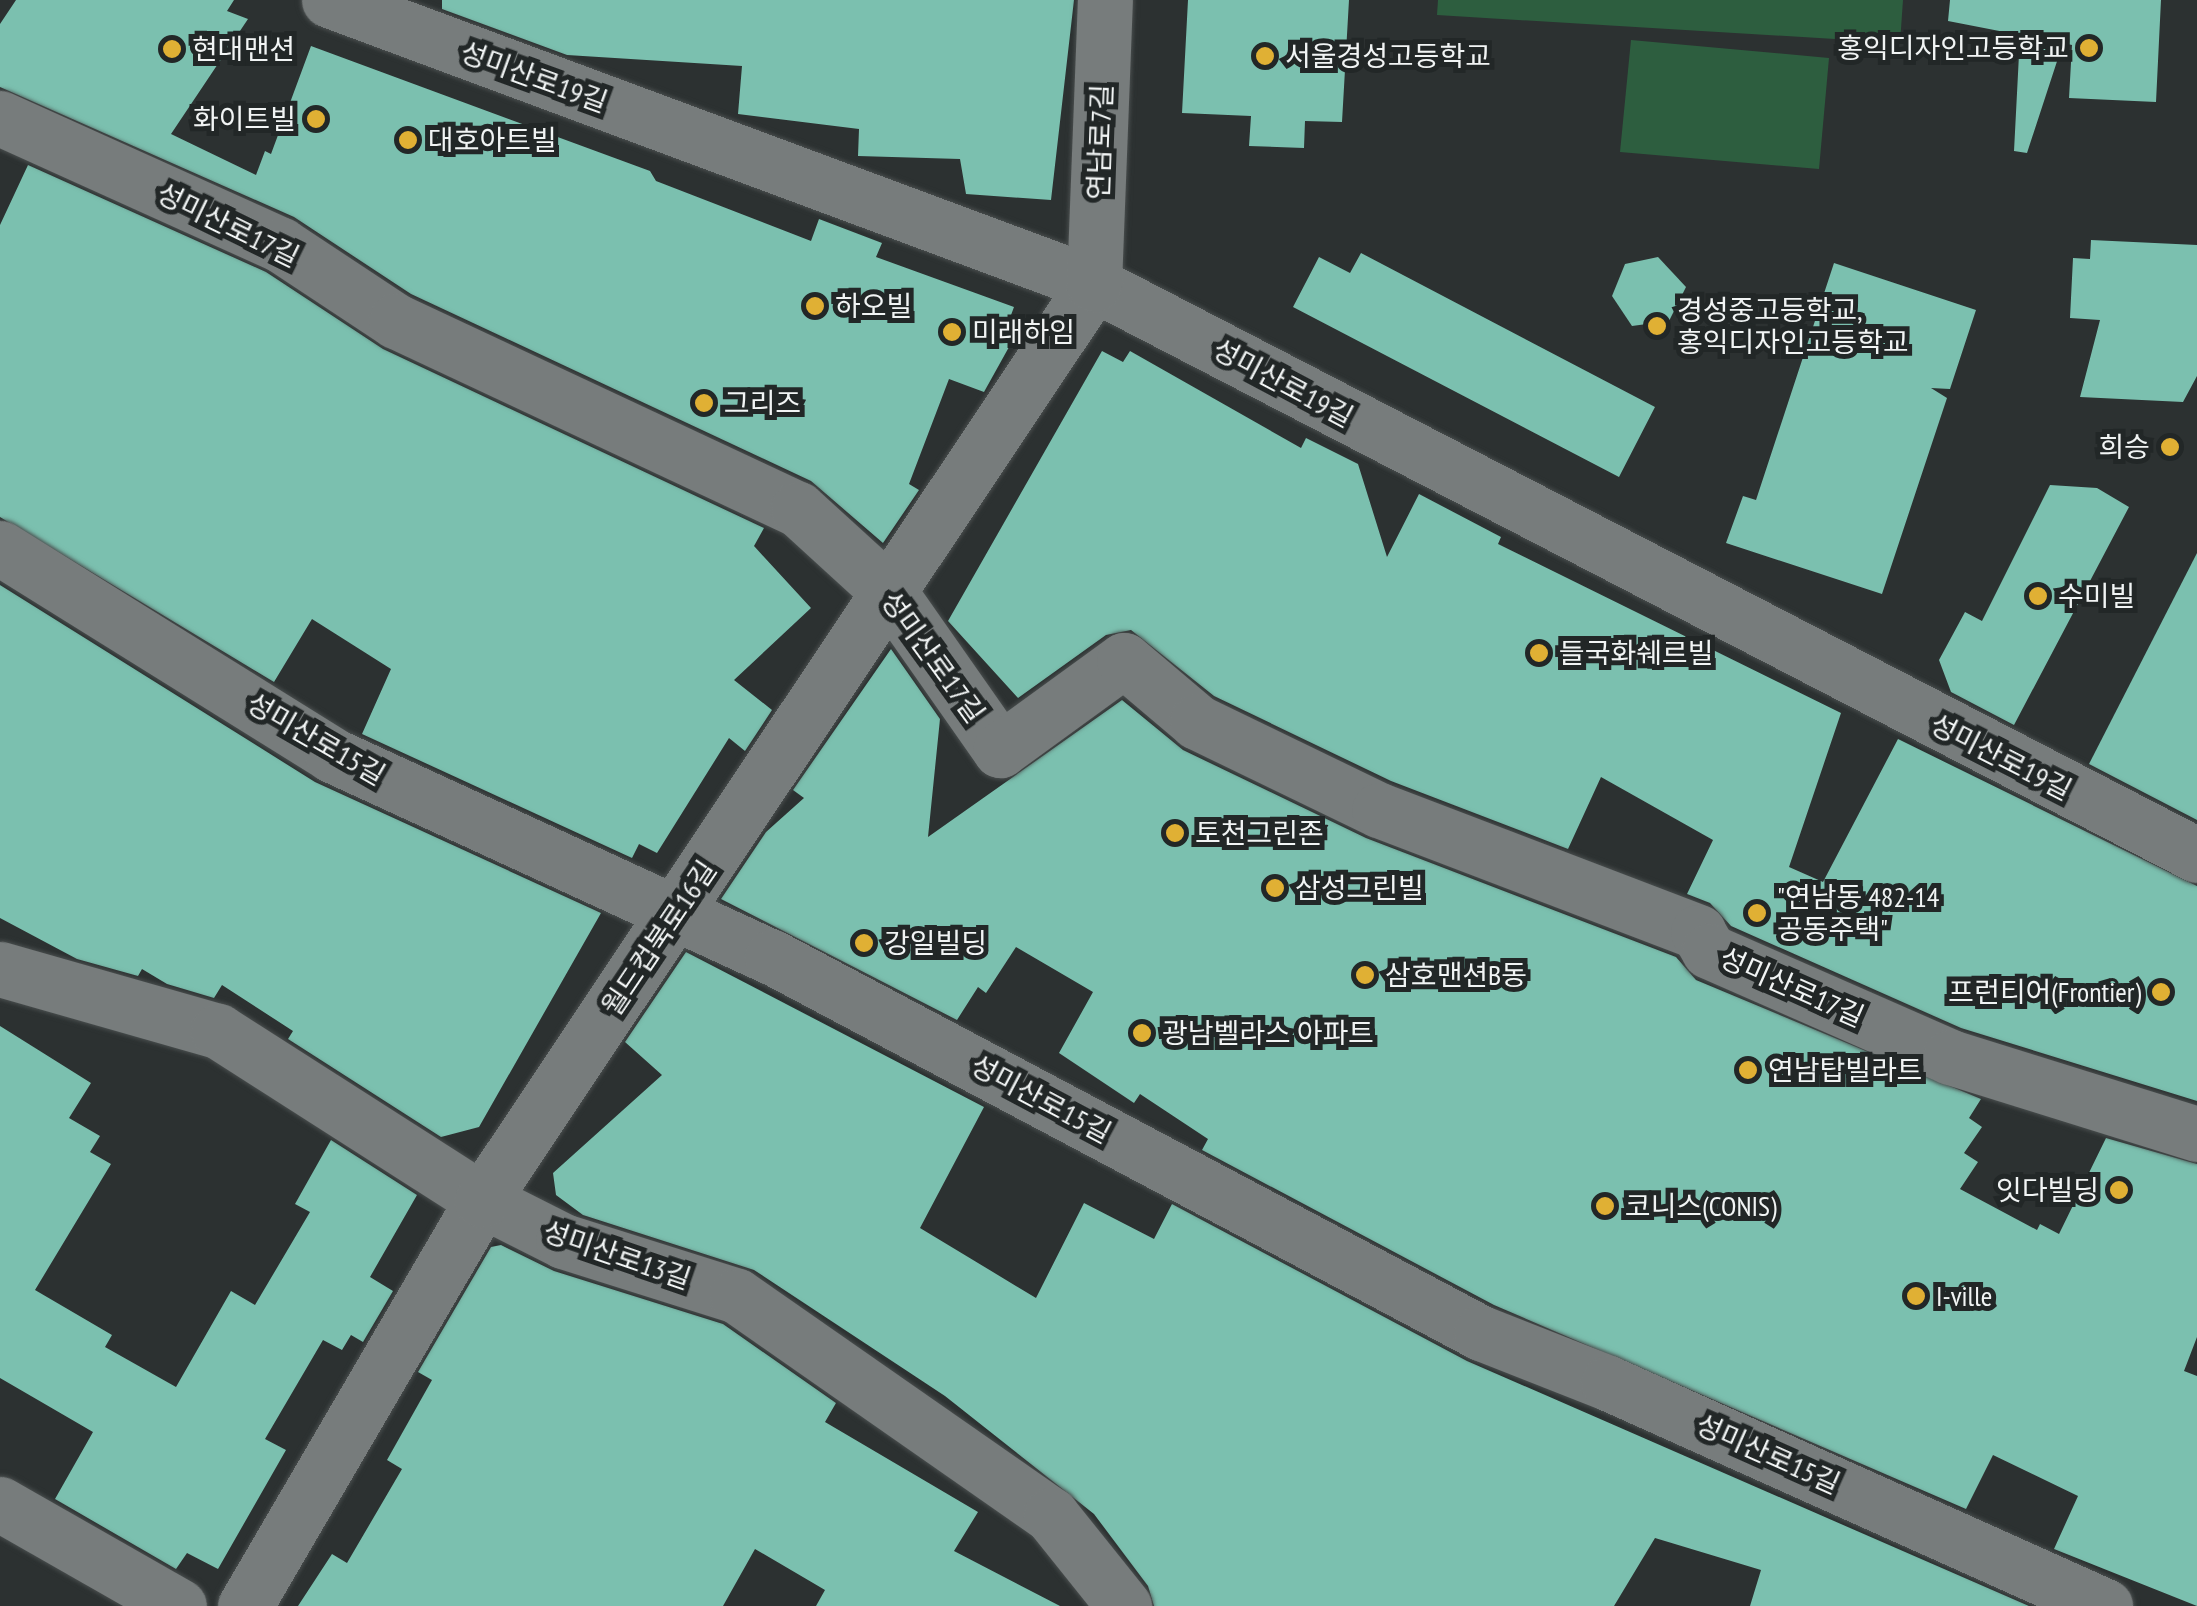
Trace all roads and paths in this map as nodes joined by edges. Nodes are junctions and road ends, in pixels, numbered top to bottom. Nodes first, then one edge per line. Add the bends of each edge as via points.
1 (329, 0) edge
2 (1105, 0) edge
3 (0, 118) edge
4 (1094, 284) junction
5 (0, 548) edge
6 (890, 593) junction
7 (2197, 855) edge
8 (675, 914) junction
9 (0, 968) edge
10 (2197, 1134) edge
11 (482, 1200) junction
12 (0, 1504) edge
13 (179, 1606) edge
14 (245, 1606) edge
15 (1124, 1606) edge
16 (2104, 1606) edge

1 - 4 street, 성미산로19길
2 - 4 street, 연남로7길
3 - 6 street, 성미산로17길 via 281,245 396,321 798,509
4 - 6 street, 월드컵북로16길
4 - 7 street, 성미산로19길
5 - 8 street, 성미산로15길 via 332,755
6 - 8 street, 월드컵북로16길
6 - 10 street, 성미산로17길 via 1000,750 1124,660 1197,722 1379,810 1698,932 1710,951 1950,1056
8 - 11 street, 월드컵북로16길
8 - 16 street, 성미산로15길 via 772,957 1481,1333 1608,1383
9 - 11 street, 성미산로13길 via 218,1031
11 - 14 street, 월드컵북로16길
11 - 15 street, 성미산로13길 via 563,1241 737,1296 1051,1515
12 - 13 street

